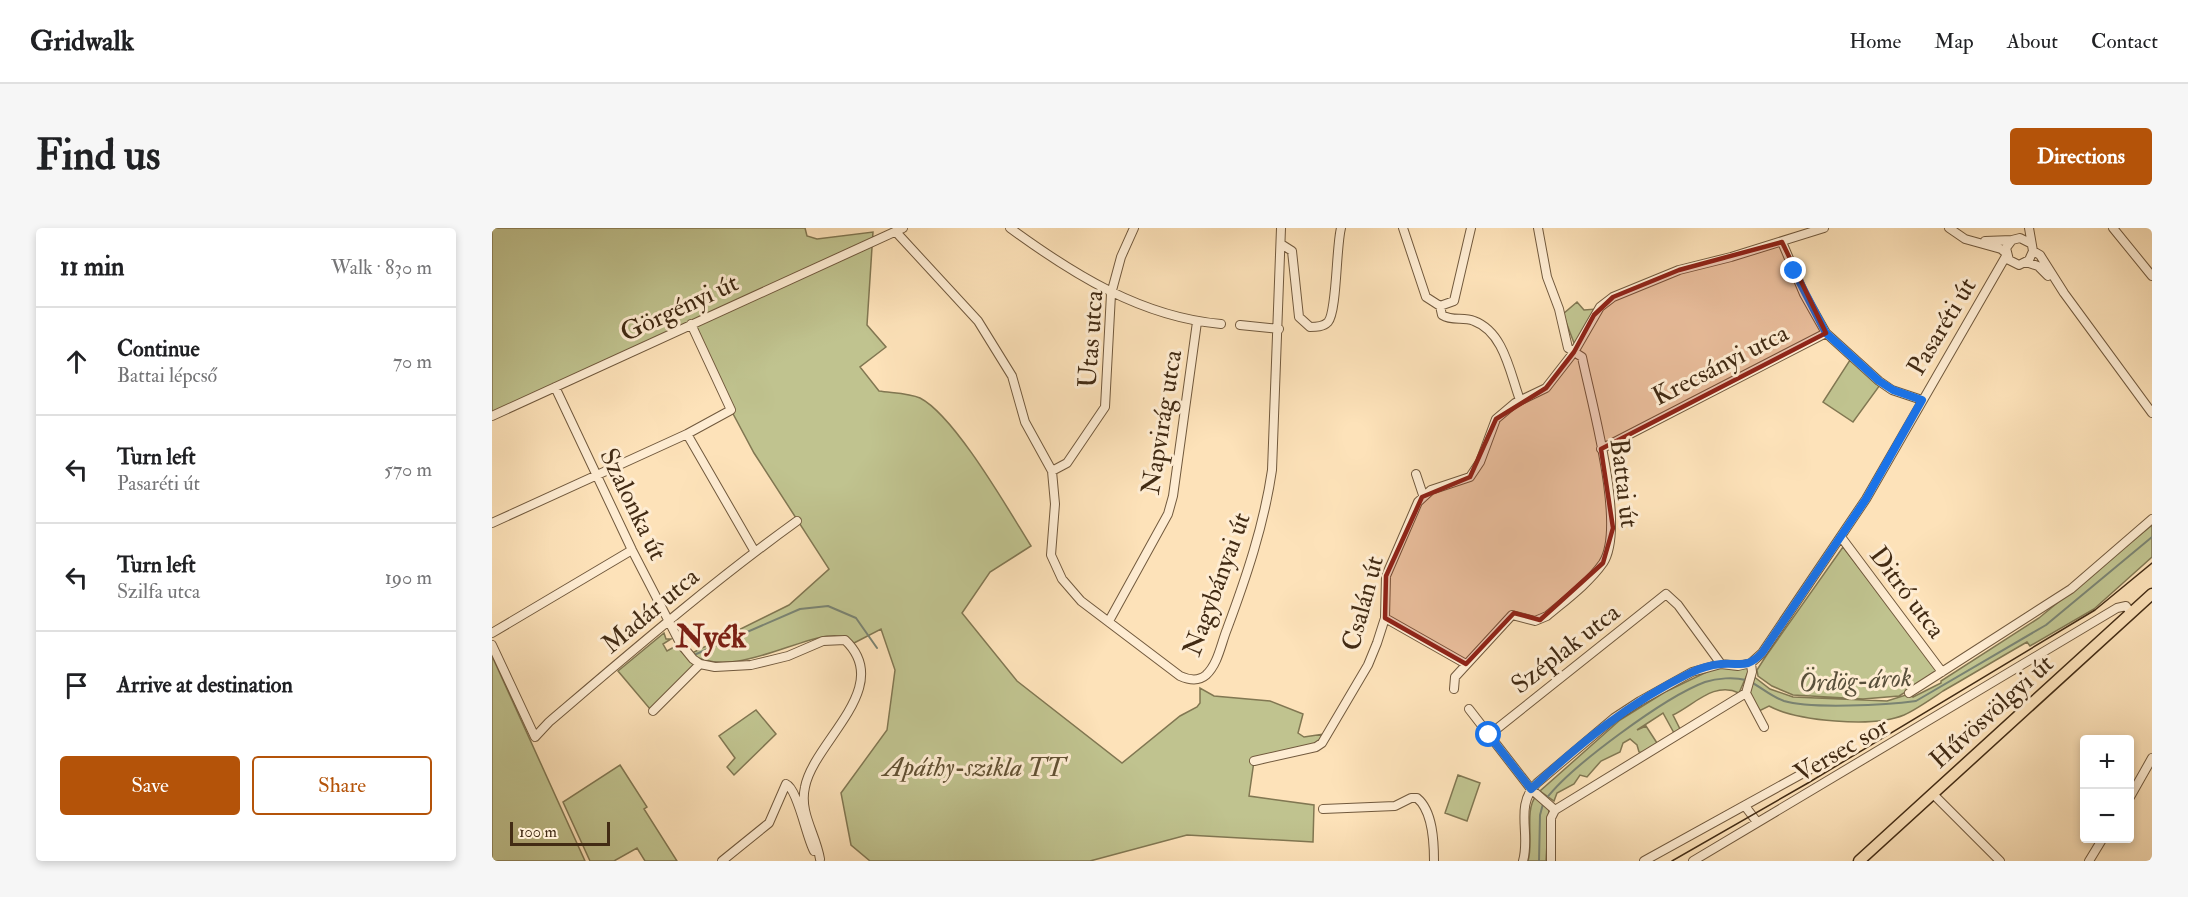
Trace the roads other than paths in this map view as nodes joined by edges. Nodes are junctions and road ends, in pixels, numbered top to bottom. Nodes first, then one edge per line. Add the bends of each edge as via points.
1 (1010, 228) edge
2 (1134, 228) edge
3 (1281, 228) edge
4 (1341, 228) edge
5 (1403, 228) edge
6 (1471, 228) edge
7 (1538, 228) edge
8 (1824, 228) edge
9 (1948, 228) edge
10 (2027, 228) edge
11 (2113, 228) edge
12 (899, 230) edge
13 (884, 232) edge
14 (2014, 239) junction
15 (1973, 241) junction
16 (1782, 242) junction
17 (1281, 244) junction
18 (2031, 247) junction
19 (2008, 257) junction
20 (2026, 262) junction
21 (2152, 276) edge
22 (2064, 293) junction
23 (1111, 294) junction
24 (1440, 306) junction
25 (1197, 322) junction
26 (691, 324) junction
27 (1221, 324) dead end
28 (1240, 326) dead end
29 (1279, 328) junction
30 (1826, 333) junction
31 (1574, 352) junction
32 (555, 387) junction
33 (1520, 400) junction
34 (1922, 400) junction
35 (2152, 413) edge
36 (492, 416) edge
37 (687, 434) junction
38 (1601, 449) junction
39 (1052, 471) junction
40 (596, 474) junction
41 (1416, 474) dead end
42 (1424, 495) junction
43 (2152, 519) edge
44 (797, 521) dead end
45 (492, 523) edge
46 (1841, 537) junction
47 (632, 550) junction
48 (755, 552) junction
49 (2152, 594) edge
50 (2132, 613) junction
51 (1385, 618) junction
52 (1109, 621) junction
53 (668, 622) junction
54 (492, 633) edge
55 (492, 645) edge
56 (700, 664) junction
57 (1466, 664) junction
58 (1721, 664) junction
59 (1752, 668) junction
60 (1942, 672) junction
61 (1454, 689) dead end
62 (1746, 692) junction
63 (1909, 693) dead end
64 (1469, 709) dead end
65 (653, 711) dead end
66 (1764, 727) dead end
67 (1489, 735) junction
68 (2152, 758) edge
69 (1827, 760) dead end
70 (1254, 761) dead end
71 (2134, 789) edge
72 (1534, 792) junction
73 (1933, 795) junction
74 (1745, 806) junction
75 (1553, 808) junction
76 (1323, 809) dead end
77 (1757, 822) junction
78 (2100, 843) edge
79 (821, 860) edge
80 (722, 861) edge
81 (1434, 861) edge
82 (1523, 861) edge
83 (1551, 861) edge
84 (1644, 861) edge
85 (1693, 861) edge
86 (1859, 861) edge
87 (2000, 861) edge
88 (2089, 861) edge

1 - 23 street via 1064,267
2 - 23 street, Utas utca
3 - 17 street, Nagybányai út
4 - 17 street via 1333,310 1322,327 1310,327 1299,317 1292,251
5 - 24 street via 1426,297
6 - 24 street via 1454,301
7 - 31 street via 1547,277 1568,348
8 - 16 street
9 - 15 street
10 - 14 street
10 - 18 street
11 - 21 street
12 - 13 street, Görgényi út
12 - 39 street, Nagybányai út via 966,307 1003,357 1025,422
13 - 26 street, Görgényi út
14 - 15 street
14 - 18 street via 2024,238
14 - 19 street, Pasaréti út
15 - 19 street via 2001,249
16 - 30 street
16 - 31 street via 1679,270 1613,297 1594,315
17 - 29 street, Nagybányai út
18 - 20 street
18 - 22 street
19 - 20 street
19 - 34 street, Pasaréti út
20 - 22 street via 2042,268
22 - 35 street
23 - 25 street
23 - 39 street, Utas utca via 1105,407 1067,463
24 - 33 street via 1442,315 1448,319 1468,318 1491,331 1504,353
25 - 27 street
25 - 52 street, Napvirág utca via 1168,514
26 - 32 street, Görgényi út
26 - 37 street via 730,410
28 - 29 street
29 - 52 street, Nagybányai út via 1267,501 1243,583 1210,670 1197,680 1180,676
30 - 34 street via 1879,381
30 - 38 street, Krecsányi utca
31 - 33 street via 1546,388
31 - 38 street, Battai út via 1582,357
32 - 36 street, Görgényi út
32 - 40 street, Szalonka út
33 - 42 street via 1496,418 1480,462 1470,477
34 - 46 street, Pasaréti út
37 - 40 street
37 - 48 street
38 - 57 street, Battai út via 1613,528 1603,563 1547,616 1535,621 1512,615
39 - 52 street, Nagybányai út via 1055,568 1070,590
40 - 45 street
40 - 47 street, Szalonka út
41 - 42 street
42 - 51 street, Csalán út via 1386,576
43 - 60 street, Hűvösvölgyi út via 2071,589
44 - 48 street, Madár utca
46 - 59 street, Pasaréti út
46 - 60 street, Ditró utca
47 - 53 street, Szalonka út
47 - 54 street
48 - 53 street, Madár utca
49 - 50 main road, Hűvösvölgyi út
50 - 73 main road, Hűvösvölgyi út
50 - 77 street, Versec sor via 2126,606 2117,608
51 - 57 street
51 - 70 street, Csalán út via 1368,665 1322,743
53 - 55 street, Madár utca via 535,738
53 - 56 street, Szalonka út via 687,653
56 - 65 street
56 - 79 street via 724,668 751,665 832,639 845,639 851,645 860,679 857,698 821,750 804,790 804,810
57 - 61 street via 1455,677
58 - 59 street
58 - 67 street, Széplak utca via 1666,594
58 - 72 street via 1692,672 1614,718
59 - 62 street
60 - 63 street, Hűvösvölgyi út
62 - 66 street
62 - 75 street
64 - 67 street
67 - 72 street
68 - 71 street
69 - 74 street
72 - 75 street
72 - 82 street via 1524,807 1527,844
73 - 86 main road, Hűvösvölgyi út
73 - 87 street
74 - 77 street
74 - 84 street
75 - 83 street
76 - 81 street via 1395,806 1417,798 1426,811
77 - 85 street, Versec sor
78 - 88 street
79 - 80 street via 804,830 794,790 786,784 768,823

